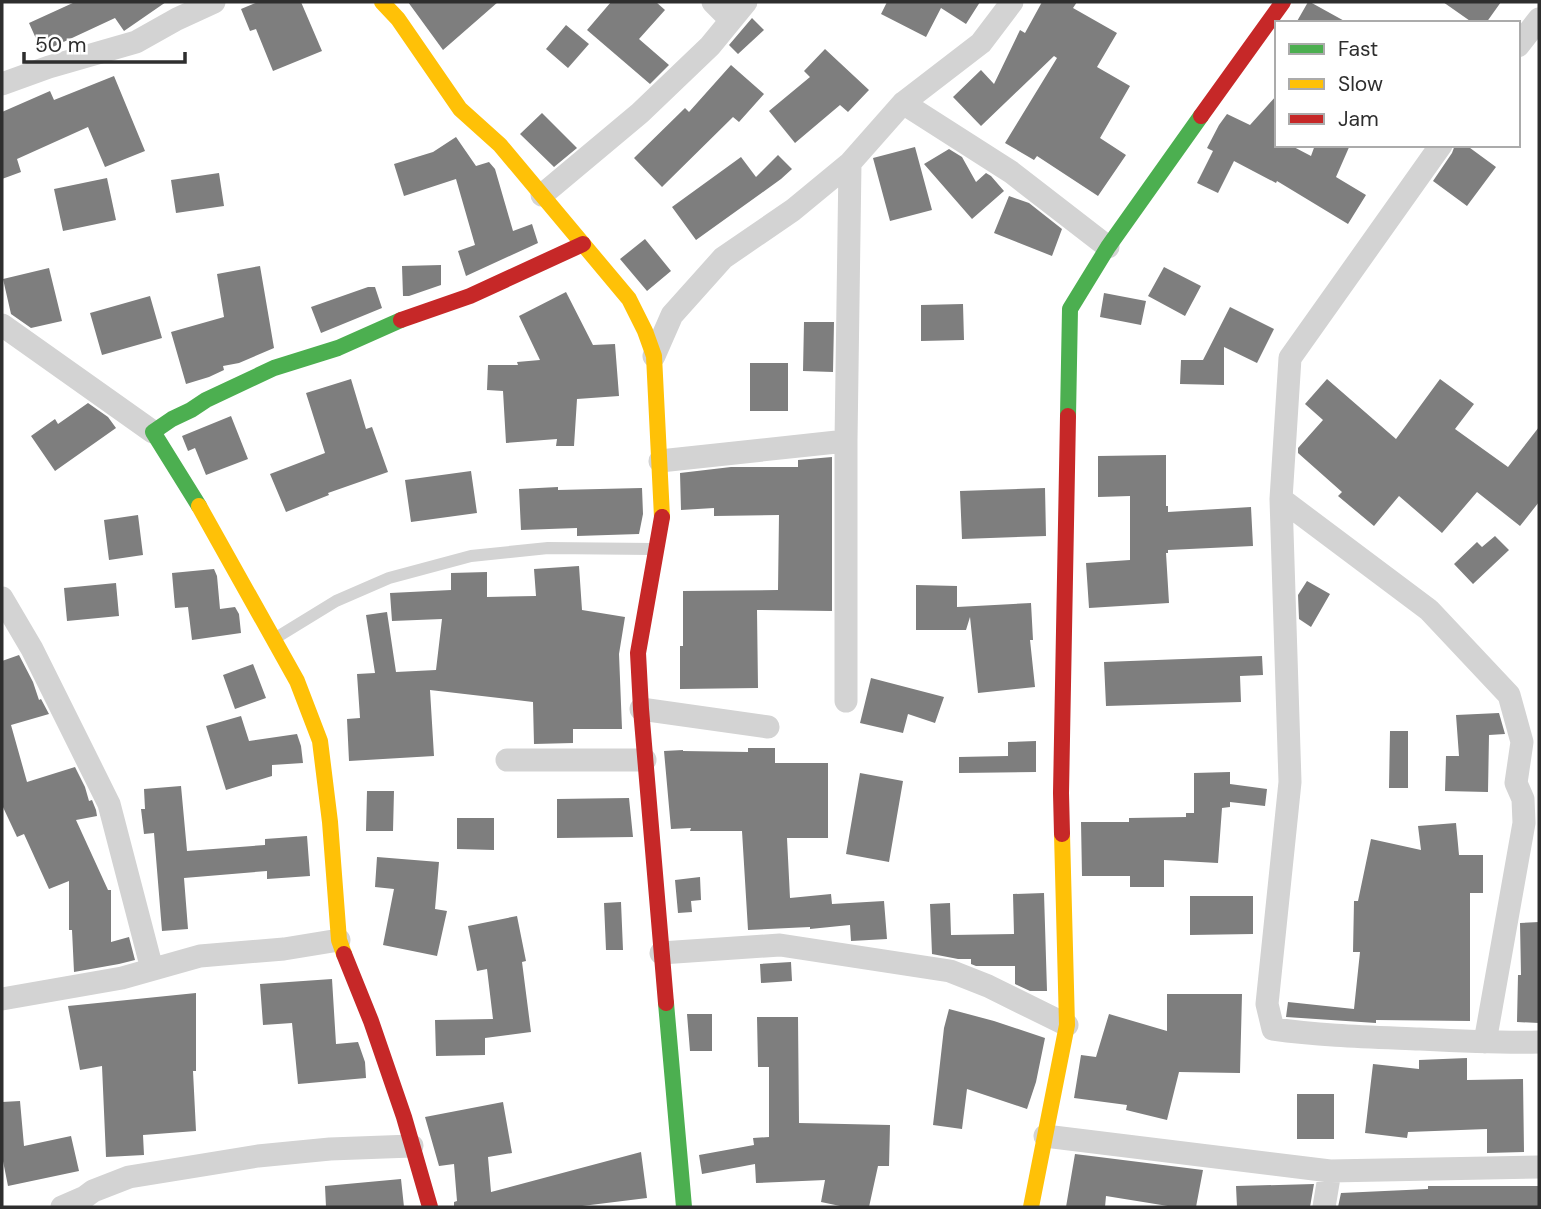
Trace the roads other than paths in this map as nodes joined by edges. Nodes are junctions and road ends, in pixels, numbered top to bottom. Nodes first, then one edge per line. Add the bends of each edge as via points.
1 (214, 2) edge
2 (382, 2) edge
3 (713, 2) edge
4 (746, 2) edge
5 (1012, 2) edge
6 (1283, 2) edge
7 (171, 10) edge
8 (1539, 19) edge
9 (732, 20) junction
10 (1276, 21) edge
11 (1273, 28) edge
12 (1520, 43) edge
13 (2, 84) edge
14 (903, 103) junction
15 (1431, 148) edge
16 (850, 163) junction
17 (542, 195) junction
18 (583, 244) junction
19 (1108, 247) junction
20 (2, 325) edge
21 (654, 356) junction
22 (153, 432) junction
23 (846, 441) junction
24 (660, 461) junction
25 (1281, 499) junction
26 (656, 549) junction
27 (2, 598) edge
28 (274, 639) junction
29 (846, 701) dead end
30 (640, 709) junction
31 (768, 727) dead end
32 (507, 760) dead end
33 (645, 760) junction
34 (339, 940) junction
35 (661, 953) junction
36 (152, 969) junction
37 (2, 999) edge
38 (1067, 1025) junction
39 (1485, 1042) junction
40 (1539, 1042) edge
41 (1045, 1136) junction
42 (412, 1146) junction
43 (1539, 1167) edge
44 (1329, 1171) junction
45 (85, 1202) edge
46 (62, 1207) edge
47 (430, 1207) edge
48 (684, 1207) edge
49 (1031, 1207) edge
50 (1324, 1207) edge

1 - 7 street
2 - 17 street via 460,109 500,145
3 - 9 street
4 - 9 street
5 - 14 street via 981,43
6 - 10 street
7 - 13 street via 136,41
8 - 12 street
9 - 17 street via 640,113
11 - 19 street
14 - 16 street
14 - 19 street via 1011,172
15 - 25 street via 1290,358
16 - 21 street via 723,258 673,314
16 - 23 street
17 - 18 street
18 - 21 street via 629,299
18 - 22 street via 470,296 274,368 206,400
19 - 38 street via 1070,309 1061,793
20 - 22 street
21 - 24 street
22 - 28 street
23 - 24 street
23 - 29 street
24 - 26 street via 662,515
25 - 39 street via 1429,610 1508,695 1522,742 1516,783 1523,799 1524,823
25 - 39 street via 1290,782 1267,1004 1273,1029
26 - 28 lane via 548,548 471,556 389,578 336,601
26 - 30 street via 638,653
27 - 36 street via 109,804
28 - 34 street via 297,681 320,741
30 - 31 street
30 - 33 street
32 - 33 street
33 - 35 street
34 - 36 street via 200,956
34 - 42 street
35 - 38 street via 780,945 950,971
35 - 48 street
36 - 37 street
38 - 41 street
39 - 40 street
41 - 44 street
41 - 49 street
42 - 45 street via 258,1156 129,1177 93,1191
42 - 47 street
43 - 44 street
44 - 50 street
45 - 46 street

